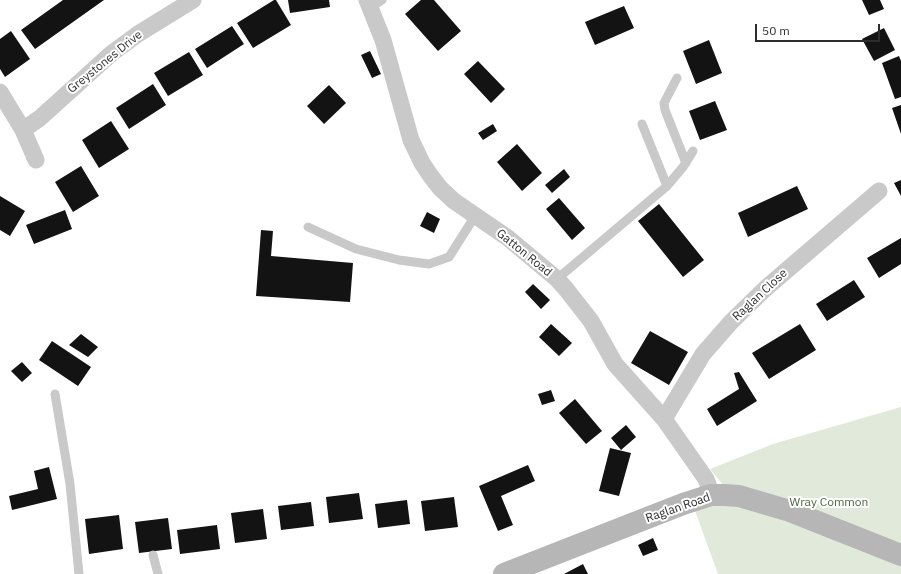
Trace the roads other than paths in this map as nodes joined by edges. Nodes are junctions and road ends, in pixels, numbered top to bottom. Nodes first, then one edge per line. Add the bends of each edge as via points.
1 (193, 0) edge
2 (373, 3) edge
3 (677, 78) dead end
4 (0, 92) edge
5 (642, 124) dead end
6 (23, 130) junction
7 (693, 151) dead end
8 (36, 160) dead end
9 (686, 163) junction
10 (666, 186) junction
11 (879, 191) dead end
12 (475, 216) junction
13 (308, 227) dead end
14 (557, 280) junction
15 (55, 394) dead end
16 (664, 419) junction
17 (711, 496) junction
18 (153, 554) dead end
19 (901, 555) edge
20 (80, 574) edge
21 (158, 574) edge
22 (504, 574) edge

1 - 6 street, Greystones Drive via 112,53 40,118
2 - 12 street, Gatton Road via 411,140 422,163 440,188
3 - 9 lane via 664,103
4 - 6 street
5 - 10 lane
6 - 8 street
7 - 9 lane
9 - 10 lane
10 - 14 lane
11 - 16 street, Raglan Close via 766,288 731,322 704,354
12 - 13 lane via 449,257 429,264 399,260 356,249
12 - 14 street, Gatton Road via 508,238
14 - 16 street, Gatton Road via 591,321 615,364
15 - 20 lane via 70,484
16 - 17 street, Gatton Road via 706,479
17 - 19 street, Raglan Road via 725,494 765,503
17 - 22 street, Raglan Road via 683,504
18 - 21 lane

